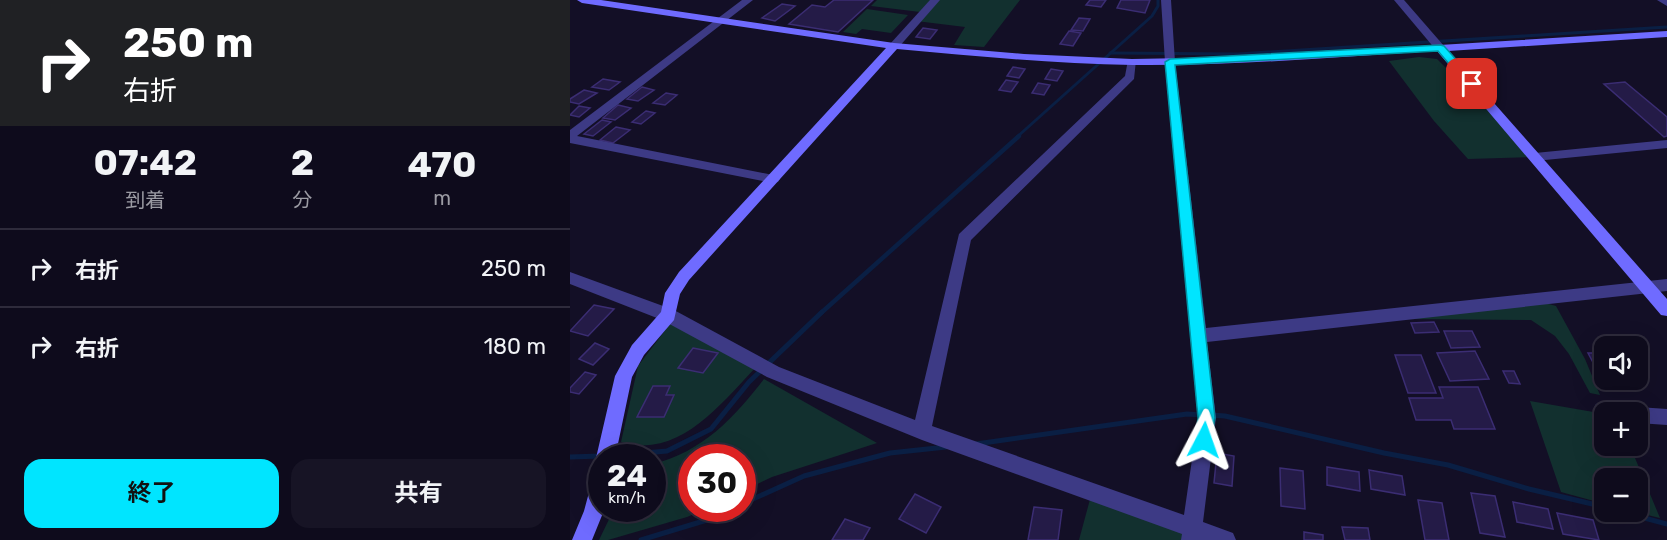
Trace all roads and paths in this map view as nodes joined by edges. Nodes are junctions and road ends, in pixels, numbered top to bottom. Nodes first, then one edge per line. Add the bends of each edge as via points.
1 (582, 0) edge
2 (748, 0) edge
3 (934, 0) edge
4 (1166, 0) edge
5 (1399, 0) edge
6 (1662, 0) edge
7 (1667, 3) edge
8 (722, 20) junction
9 (1667, 34) edge
10 (894, 46) junction
11 (1440, 48) junction
12 (1132, 62) junction
13 (1170, 62) junction
14 (570, 138) edge
15 (1667, 144) edge
16 (1535, 157) junction
17 (773, 179) junction
18 (570, 278) edge
19 (1667, 285) edge
20 (1648, 287) junction
21 (1667, 310) edge
22 (668, 315) junction
23 (1198, 336) junction
24 (1648, 416) edge
25 (1667, 417) edge
26 (922, 431) junction
27 (608, 444) edge
28 (589, 522) edge
29 (1191, 534) edge
30 (582, 540) edge
31 (1226, 540) edge

1 - 8 street
2 - 8 street
3 - 10 street
4 - 13 street
5 - 11 street
6 - 7 street
8 - 10 street
8 - 14 street
9 - 11 street
10 - 12 street
10 - 17 street
11 - 13 street
11 - 16 street
12 - 13 street
12 - 26 street via 1130,77 964,238
13 - 23 street
14 - 17 street
15 - 16 street
16 - 20 street
17 - 22 street via 684,276 673,293
18 - 22 street
19 - 20 street
20 - 21 street
20 - 23 street
22 - 26 street via 773,372
22 - 27 street via 638,350 624,376
23 - 29 street via 1207,418
24 - 25 street
26 - 29 street
28 - 30 street
29 - 31 street

